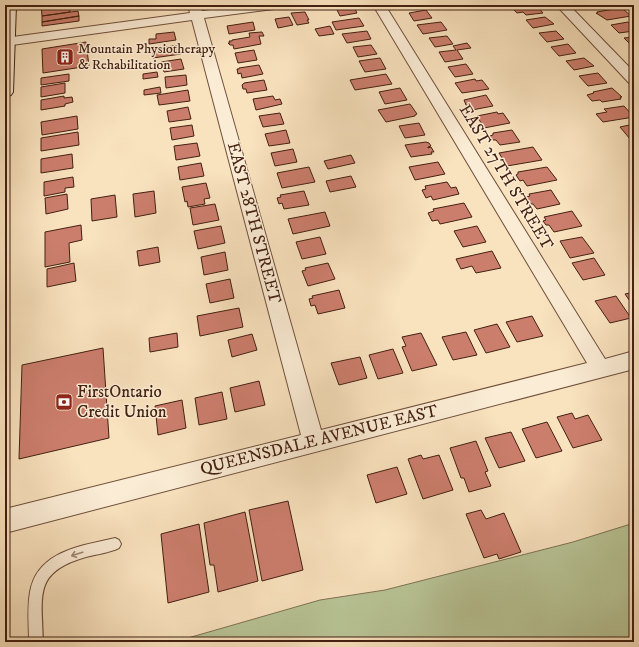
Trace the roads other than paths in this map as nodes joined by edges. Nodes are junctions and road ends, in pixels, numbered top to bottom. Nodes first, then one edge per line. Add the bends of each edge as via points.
1 (9, 5) edge
2 (274, 5) edge
3 (379, 5) edge
4 (562, 5) edge
5 (196, 10) edge
6 (6, 42) edge
7 (634, 80) edge
8 (5, 92) edge
9 (634, 360) edge
10 (601, 369) junction
11 (314, 442) junction
12 (5, 521) edge
13 (115, 544) dead end
14 (36, 642) edge

1 - 6 main road
2 - 5 street
3 - 10 street, EAST 27TH STREET
4 - 7 street
5 - 6 street
5 - 11 street, EAST 28TH STREET
6 - 8 main road
9 - 10 street, QUEENSDALE AVENUE EAST
10 - 11 street, QUEENSDALE AVENUE EAST
11 - 12 street, QUEENSDALE AVENUE EAST
13 -> 14 lane via 76,554 55,563 41,576 36,598

